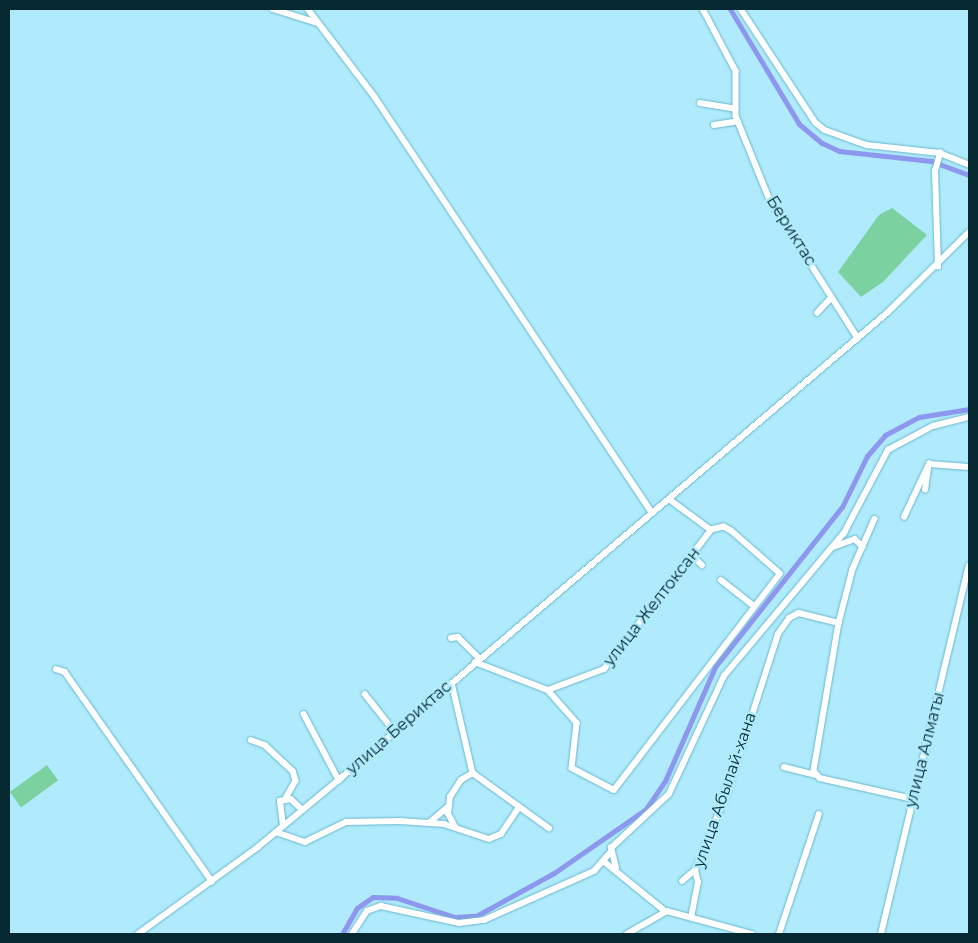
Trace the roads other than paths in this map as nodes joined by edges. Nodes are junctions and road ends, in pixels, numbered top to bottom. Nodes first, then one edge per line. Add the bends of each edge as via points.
1 (273, 9) edge
2 (308, 9) edge
3 (703, 9) edge
4 (741, 9) edge
5 (319, 24) junction
6 (700, 102) dead end
7 (736, 109) junction
8 (737, 119) junction
9 (714, 125) dead end
10 (940, 153) junction
11 (969, 165) edge
12 (969, 232) edge
13 (938, 268) junction
14 (829, 300) junction
15 (816, 313) dead end
16 (858, 338) junction
17 (969, 417) edge
18 (929, 465) junction
19 (969, 467) edge
20 (925, 490) dead end
21 (669, 499) junction
22 (652, 512) junction
23 (904, 517) dead end
24 (875, 519) dead end
25 (712, 530) junction
26 (863, 547) junction
27 (831, 548) junction
28 (692, 556) junction
29 (702, 564) dead end
30 (969, 566) edge
31 (721, 580) dead end
32 (754, 606) junction
33 (839, 623) junction
34 (451, 638) dead end
35 (477, 660) junction
36 (56, 670) dead end
37 (452, 683) junction
38 (548, 690) junction
39 (365, 694) dead end
40 (304, 714) dead end
41 (395, 732) junction
42 (250, 740) dead end
43 (784, 767) dead end
44 (473, 773) junction
45 (816, 775) junction
46 (339, 780) junction
47 (286, 798) junction
48 (913, 799) junction
49 (448, 807) junction
50 (519, 807) junction
51 (303, 810) junction
52 (819, 814) dead end
53 (430, 822) junction
54 (283, 826) junction
55 (455, 827) junction
56 (549, 828) dead end
57 (276, 832) junction
58 (610, 854) junction
59 (606, 863) junction
60 (616, 868) junction
61 (695, 870) junction
62 (212, 881) junction
63 (682, 881) dead end
64 (665, 911) junction
65 (691, 918) junction
66 (138, 934) edge
67 (352, 934) edge
68 (627, 934) edge
69 (752, 934) edge
70 (779, 934) edge
71 (882, 934) edge

1 - 5 street
2 - 5 street
3 - 7 street via 736,71
4 - 10 street via 816,123 825,130 867,145
5 - 22 street via 375,97
6 - 7 street
7 - 8 street
8 - 9 street
8 - 14 street, Бериктас via 770,200
10 - 11 street
10 - 13 street via 935,171
12 - 13 street, улица Бериктас
13 - 16 street, улица Бериктас
14 - 15 street
14 - 16 street, Бериктас
16 - 21 street, улица Бериктас
17 - 27 street via 926,428 888,450 862,504
18 - 19 street
18 - 20 street
18 - 23 street
21 - 22 street, улица Бериктас
21 - 25 street
22 - 35 street, улица Бериктас
24 - 26 street
25 - 28 street, улица Желтоксан
25 - 32 street via 724,527 731,531 780,574
26 - 27 street via 855,538
26 - 33 street
27 - 58 street via 730,666 669,794
28 - 29 street
28 - 38 street, улица Желтоксан via 608,666
30 - 48 street, улица Алматы
31 - 32 street
32 - 38 street via 614,790 572,768 579,727
33 - 45 street
33 - 61 street, улица Абылай-хана via 804,613 783,625 727,793
34 - 35 street via 458,637
35 - 37 street, улица Бериктас
35 - 38 street
36 - 62 street via 65,672
37 - 41 street, улица Бериктас
37 - 44 street
39 - 41 street
40 - 46 street
41 - 46 street, улица Бериктас
42 - 47 street via 265,745 294,772 296,781
43 - 45 street
44 - 49 street via 454,788
44 - 50 street
45 - 48 street
46 - 51 street, улица Бериктас
47 - 51 street
47 - 54 street via 279,807
48 - 71 street, улица Алматы
49 - 53 street
49 - 55 street
50 - 55 street via 496,837 480,838
50 - 56 street
51 - 54 street, улица Бериктас
52 - 70 street
53 - 55 street
53 - 57 street via 360,820 305,842
54 - 57 street, улица Бериктас
57 - 62 street, улица Бериктас
58 - 59 street
58 - 60 street
59 - 60 street
59 - 67 street via 484,920 459,922 381,906 367,912
60 - 64 street
61 - 63 street
61 - 65 street, улица Абылай-хана via 698,883
62 - 66 street, улица Бериктас
64 - 65 street
64 - 68 street
65 - 69 street

